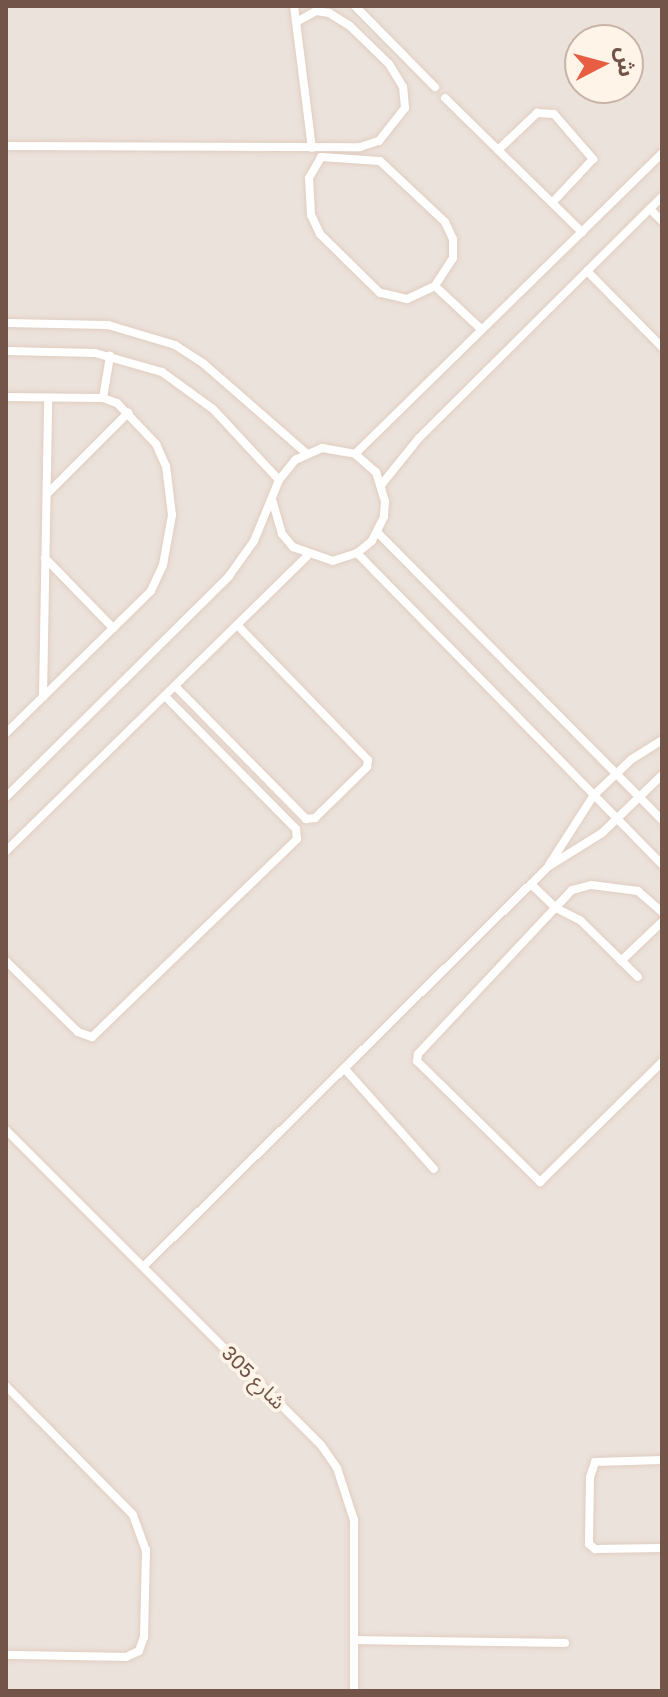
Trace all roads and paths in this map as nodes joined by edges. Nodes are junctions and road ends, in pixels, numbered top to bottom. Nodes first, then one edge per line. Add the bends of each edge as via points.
1 (294, 6) edge
2 (355, 6) edge
3 (296, 22) junction
4 (435, 87) dead end
5 (445, 98) dead end
6 (6, 146) edge
7 (312, 148) junction
8 (498, 150) junction
9 (662, 153) edge
10 (662, 197) edge
11 (552, 203) junction
12 (650, 209) junction
13 (662, 221) edge
14 (582, 232) junction
15 (587, 271) junction
16 (435, 286) junction
17 (6, 323) edge
18 (482, 330) junction
19 (662, 347) edge
20 (6, 351) edge
21 (110, 356) junction
22 (6, 397) edge
23 (48, 398) junction
24 (103, 398) junction
25 (128, 413) junction
26 (306, 453) junction
27 (355, 454) junction
28 (279, 480) junction
29 (382, 484) junction
30 (47, 494) junction
31 (273, 502) junction
32 (378, 533) junction
33 (357, 553) junction
34 (307, 556) junction
35 (45, 558) junction
36 (237, 625) junction
37 (113, 628) junction
38 (175, 686) junction
39 (165, 696) junction
40 (43, 697) junction
41 (6, 733) edge
42 (662, 740) edge
43 (617, 773) junction
44 (662, 775) edge
45 (594, 795) junction
46 (6, 797) edge
47 (639, 797) junction
48 (618, 819) junction
49 (662, 820) edge
50 (6, 851) edge
51 (662, 864) edge
52 (549, 866) junction
53 (531, 884) junction
54 (556, 908) junction
55 (662, 912) edge
56 (662, 922) edge
57 (6, 961) edge
58 (621, 961) junction
59 (638, 977) dead end
60 (662, 1062) edge
61 (344, 1068) junction
62 (6, 1130) edge
63 (434, 1169) dead end
64 (143, 1267) junction
65 (6, 1386) edge
66 (662, 1460) edge
67 (662, 1548) edge
68 (354, 1640) junction
69 (565, 1643) dead end
70 (6, 1655) edge
71 (354, 1691) edge

1 - 3 lane
2 - 4 lane
3 - 7 lane
3 - 7 lane via 316,11 350,26 389,64 406,97 401,118 370,146
5 - 8 lane
6 - 7 lane
8 - 11 lane
8 - 11 lane via 537,113 554,114 593,159
9 - 14 lane
10 - 12 lane
11 - 14 lane
12 - 13 lane
12 - 15 lane
14 - 18 lane
15 - 19 lane
15 - 29 lane via 419,438
16 - 16 lane via 407,299 380,293 320,234 310,206 314,162 321,157 380,161 445,222 453,239 453,258
16 - 18 lane
17 - 26 lane via 108,325 175,345
18 - 27 lane
20 - 21 lane
21 - 24 lane
21 - 28 lane via 162,372 189,389
22 - 23 lane
23 - 24 lane
23 - 30 lane
24 - 25 lane
25 - 30 lane
25 - 37 lane via 156,444 166,466 172,515 163,565 151,591
26 - 27 lane via 339,449
26 - 28 lane
27 - 29 lane
28 - 31 lane
29 - 32 lane via 384,517
30 - 35 lane
31 - 34 lane via 282,534
31 - 46 lane via 229,576
32 - 33 lane
32 - 43 lane
33 - 34 lane via 333,561
33 - 45 lane
34 - 36 lane
35 - 37 lane
35 - 40 lane
36 - 38 lane
36 - 38 lane via 368,760 367,767 315,818 306,819
37 - 40 lane
38 - 39 lane
39 - 50 lane
39 - 57 lane via 296,829 297,839 92,1037 78,1032
40 - 41 lane
42 - 43 lane
43 - 45 lane
43 - 47 lane
44 - 47 lane
45 - 48 lane
45 - 52 lane
47 - 48 lane
47 - 49 lane
48 - 51 lane
48 - 52 lane
52 - 53 lane
53 - 54 lane
53 - 61 lane
54 - 55 lane via 572,890 591,885 638,891
54 - 58 lane via 580,920
54 - 60 lane via 417,1061 540,1182
56 - 58 lane
58 - 59 lane
61 - 63 lane
61 - 64 lane
62 - 64 lane, شارع 305
64 - 68 lane, شارع 305 via 321,1445 337,1468 354,1520
65 - 70 lane via 133,1515 146,1550 144,1637 139,1651 126,1657
66 - 67 lane via 595,1462 589,1531 593,1549
68 - 69 lane
68 - 71 lane, شارع 305

